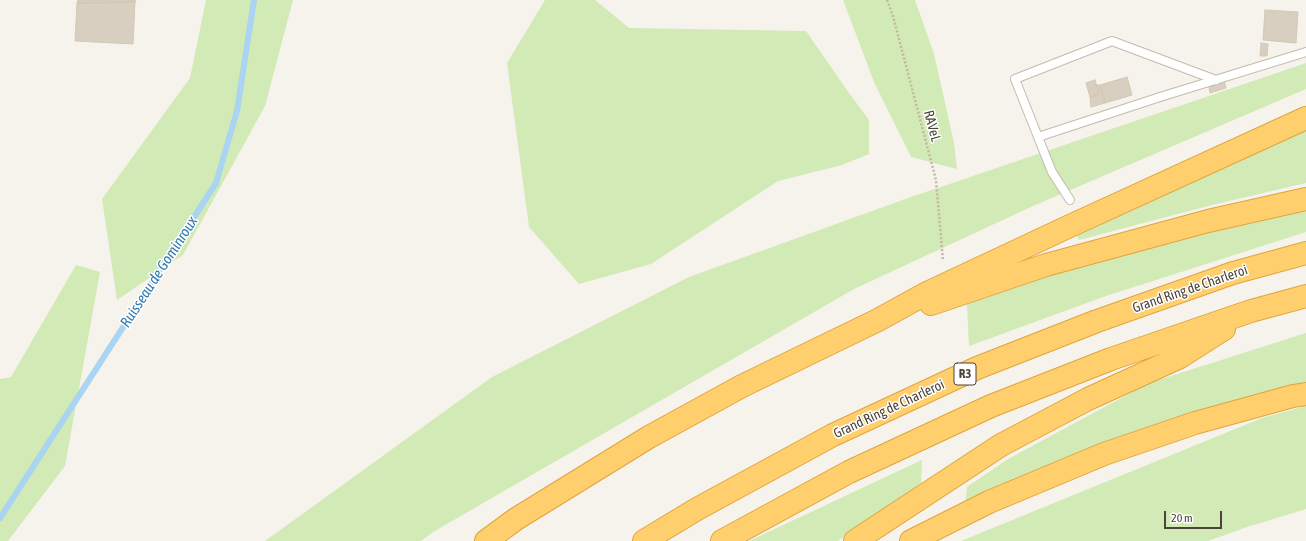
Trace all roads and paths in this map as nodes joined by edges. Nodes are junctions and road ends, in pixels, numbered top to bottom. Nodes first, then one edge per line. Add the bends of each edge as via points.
1 (887, 0) edge
2 (1306, 52) edge
3 (1216, 80) junction
4 (1306, 118) edge
5 (1038, 137) junction
6 (1306, 198) edge
7 (1070, 200) dead end
8 (1306, 253) edge
9 (943, 261) dead end
10 (1306, 296) edge
11 (1251, 311) junction
12 (878, 320) junction
13 (1306, 394) edge
14 (486, 541) edge
15 (644, 541) edge
16 (722, 541) edge
17 (855, 541) edge
18 (911, 541) edge

1 - 9 path, RAVeL via 936,180
2 - 3 lane
3 - 5 lane
3 - 5 lane via 1112,41 1015,79
4 - 12 highway via 1079,221 934,290
5 - 7 lane via 1052,172
6 - 12 highway via 1208,221 1046,265
8 - 15 highway, Grand Ring de Charleroi / R3 via 1219,278 1097,321 977,368 833,435
10 - 11 highway
11 - 16 highway via 1111,359 991,406 849,472
11 - 17 highway via 1180,357 1088,399 1001,445
12 - 14 highway via 742,386 649,437 516,519
13 - 18 highway via 1195,423 1104,454 989,502

